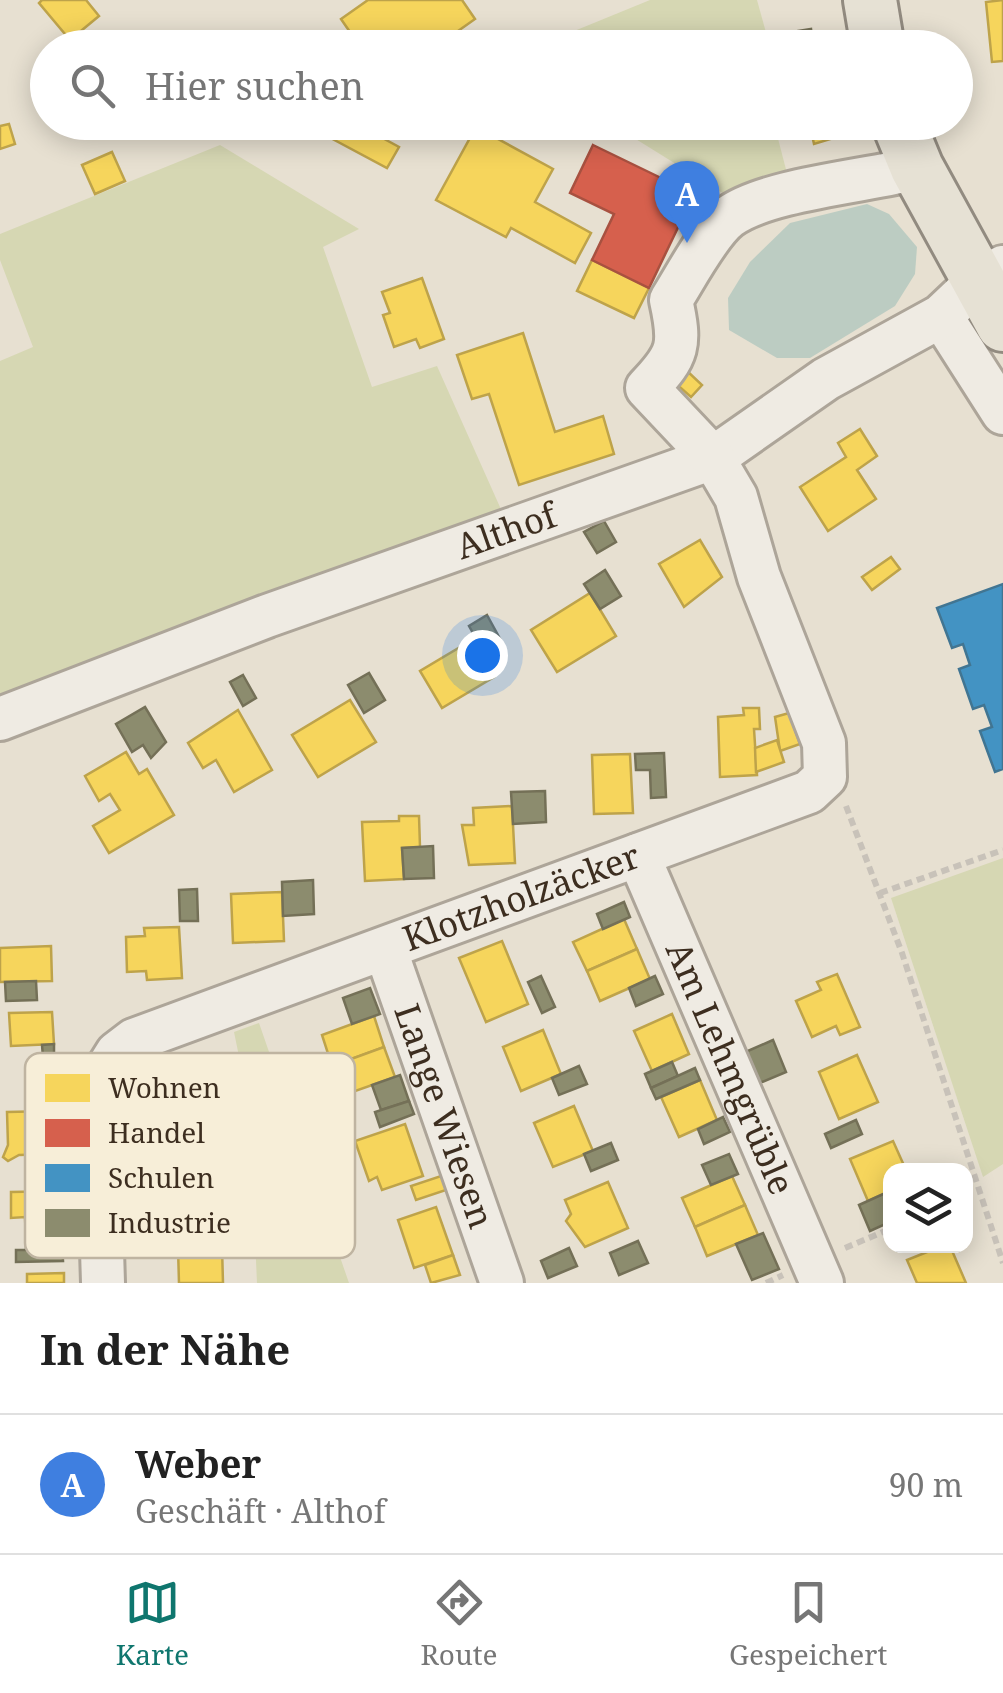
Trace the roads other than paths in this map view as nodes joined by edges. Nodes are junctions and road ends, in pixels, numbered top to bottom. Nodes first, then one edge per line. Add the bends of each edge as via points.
1 (870, 0) edge
2 (875, 30) edge
3 (908, 145) edge
4 (995, 290) edge
5 (942, 316) junction
6 (1003, 413) edge
7 (712, 458) junction
8 (0, 719) edge
9 (638, 855) junction
10 (386, 951) junction
11 (117, 1053) edge
12 (103, 1258) edge
13 (104, 1283) edge
14 (502, 1283) edge
15 (822, 1283) edge

1 - 2 main road
3 - 4 main road
3 - 7 street via 862,182 799,190 729,217 691,267 671,300 679,335 672,362 647,388
4 - 5 street, Althof
5 - 6 street
5 - 7 street, Althof via 826,379
7 - 8 street, Althof
7 - 9 street, Klotzholzäcker via 736,497 759,577 824,743 825,778 810,792
9 - 10 street, Klotzholzäcker
9 - 15 street, Am Lehmgrüble
10 - 11 street, Klotzholzäcker via 150,1033
10 - 14 street, Lange Wiesen
12 - 13 street, Klotzholzäcker

